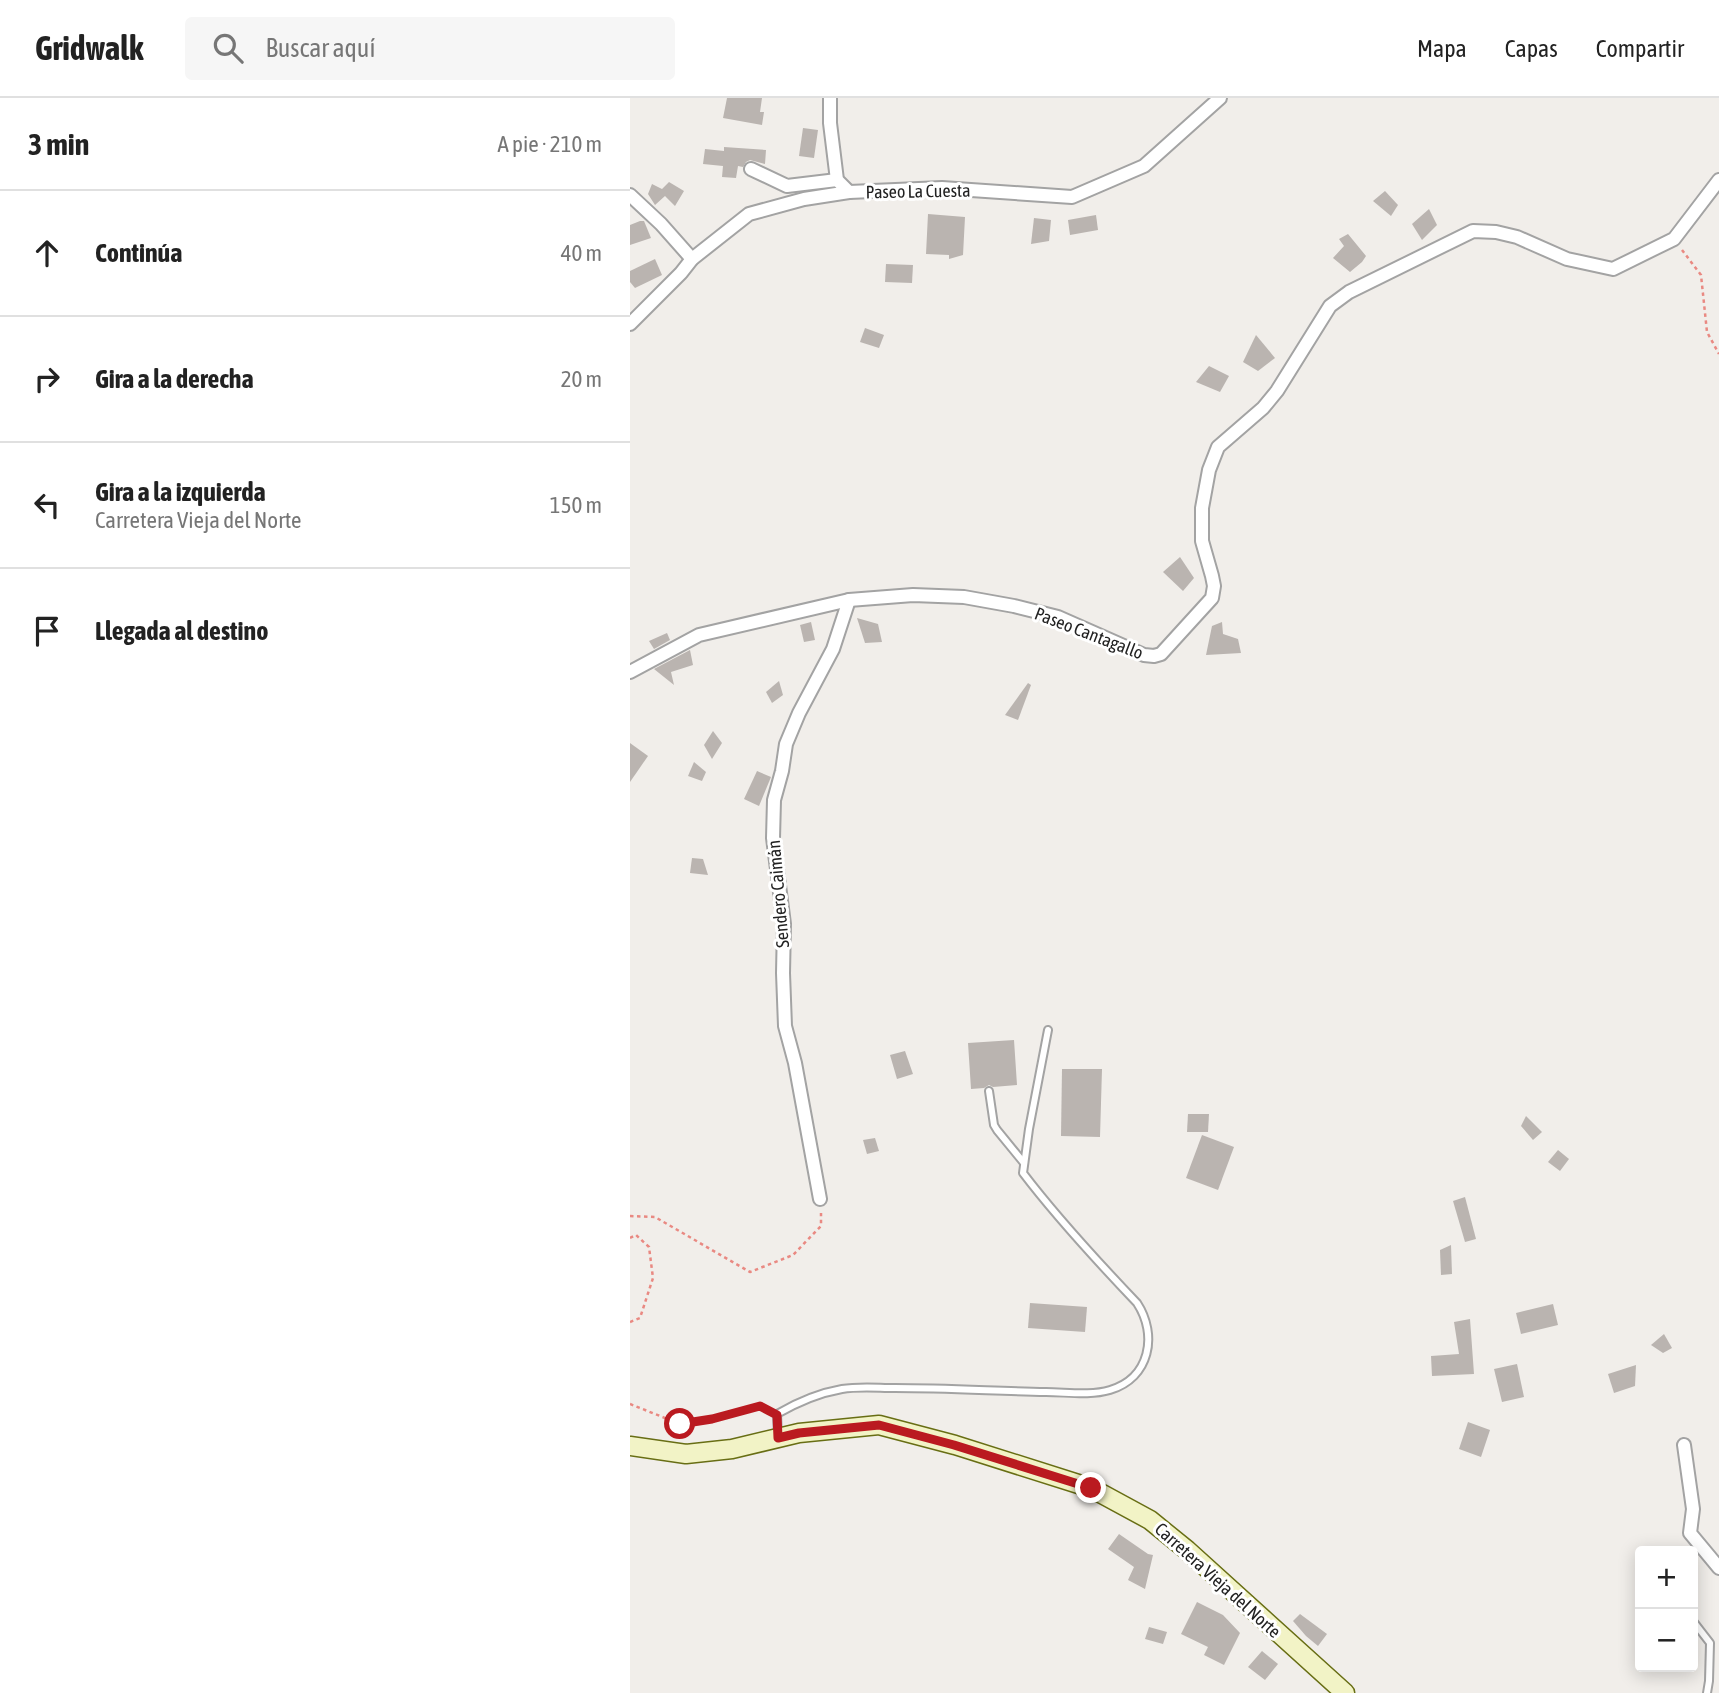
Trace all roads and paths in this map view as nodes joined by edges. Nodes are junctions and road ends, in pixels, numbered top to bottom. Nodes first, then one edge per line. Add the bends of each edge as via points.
1 (830, 98) edge
2 (1220, 98) edge
3 (751, 169) dead end
4 (837, 180) junction
5 (1719, 180) edge
6 (849, 192) junction
7 (630, 195) edge
8 (1674, 240) junction
9 (692, 259) junction
10 (630, 324) edge
11 (1719, 354) edge
12 (849, 600) junction
13 (630, 672) edge
14 (1048, 1030) dead end
15 (989, 1091) dead end
16 (1024, 1163) junction
17 (820, 1199) joint
18 (630, 1216) edge
19 (630, 1238) edge
20 (630, 1322) edge
21 (630, 1404) edge
22 (777, 1415) junction
23 (778, 1438) junction
24 (630, 1446) edge
25 (1684, 1446) dead end
26 (1719, 1568) edge
27 (1698, 1627) edge
28 (1345, 1693) edge
29 (1707, 1693) edge

1 - 4 street
2 - 6 street, Paseo La Cuesta via 1144,166 1072,197 942,188
3 - 4 street via 787,186
4 - 6 street
5 - 8 street, Paseo Cantagallo
6 - 9 street, Paseo La Cuesta via 749,214
7 - 9 street
8 - 11 path via 1700,275 1707,332
8 - 12 street, Paseo Cantagallo via 1613,269 1567,259 1517,237 1474,230 1349,292 1330,306 1277,391 1218,447 1202,508 1202,541 1214,586 1212,598 1161,654 1144,655 1058,617 964,597
9 - 10 street, Paseo La Cuesta
12 - 13 street, Paseo Cantagallo via 699,635
12 - 17 street, Sendero Caimán via 833,649 786,744 774,800 773,838 784,924 785,1026
14 - 16 lane
15 - 16 lane via 994,1125
16 - 22 lane via 1023,1173 1047,1204 1142,1311 1149,1330 1148,1350 1135,1375 1112,1390 1094,1392 842,1389 796,1403
17 - 18 path via 821,1226 793,1255 750,1272 655,1217
19 - 20 path via 636,1235 649,1247 653,1278 640,1318
21 - 22 path via 680,1424 760,1406
22 - 23 lane
23 - 24 street, Carretera Vieja del Norte via 686,1454
23 - 28 street, Carretera Vieja del Norte via 879,1425 1091,1488 1150,1520
25 - 26 street via 1693,1508 1690,1533
27 - 29 lane via 1710,1643

